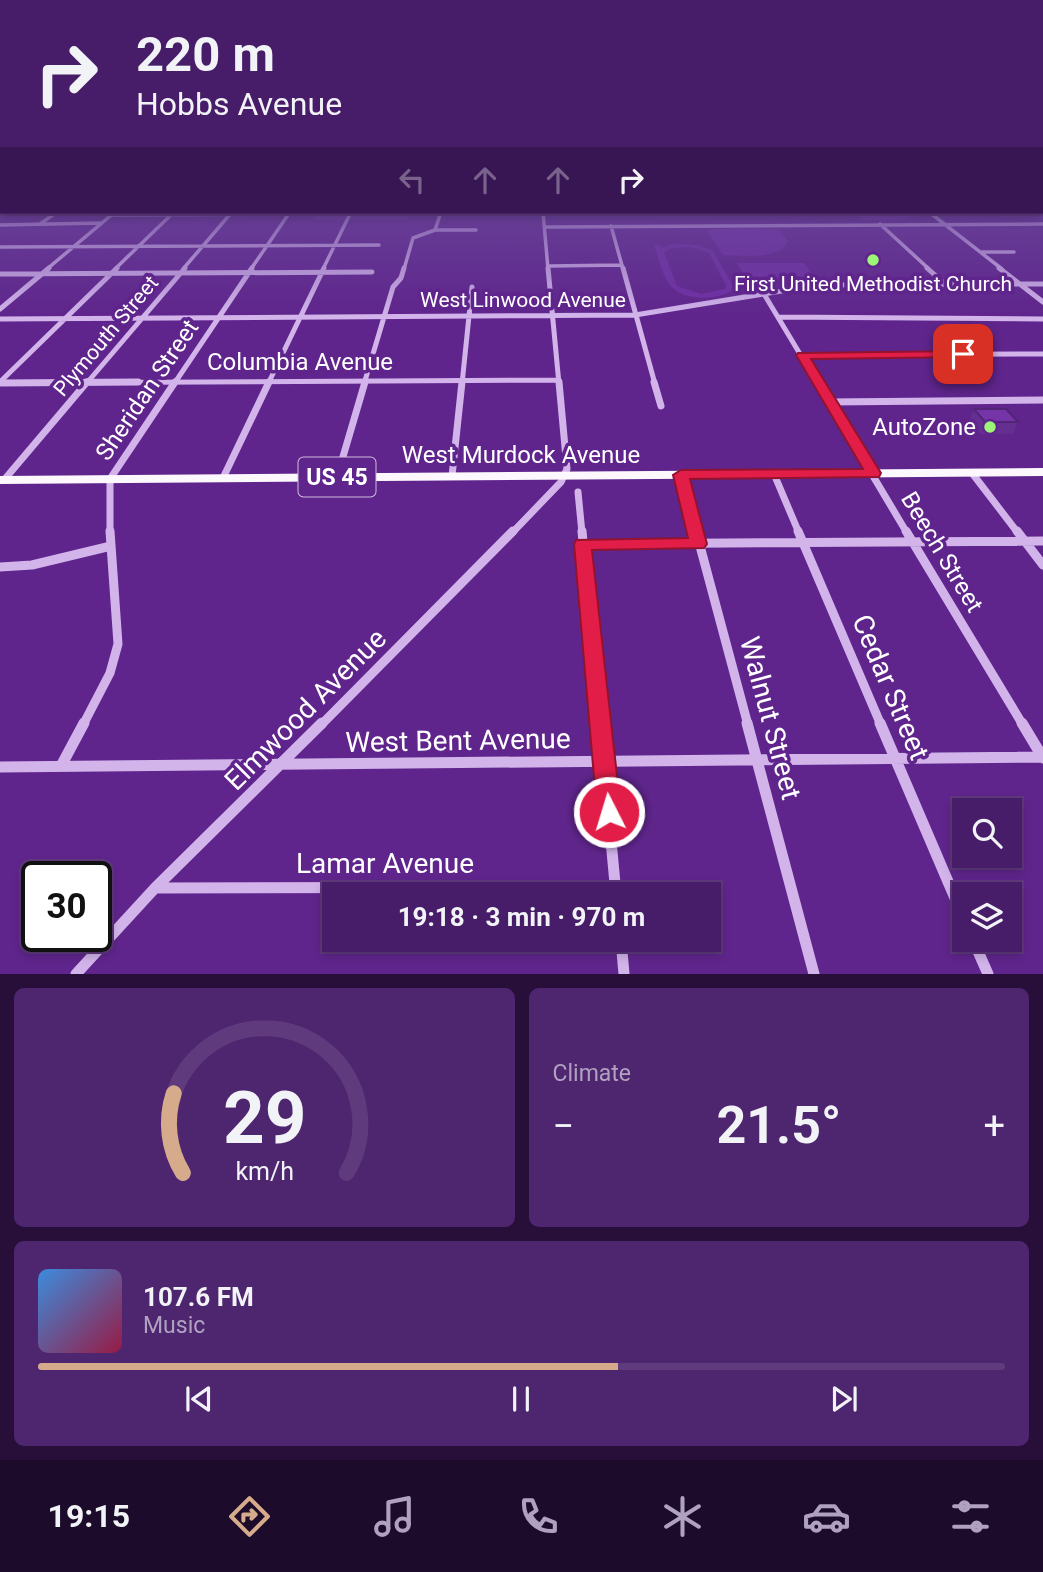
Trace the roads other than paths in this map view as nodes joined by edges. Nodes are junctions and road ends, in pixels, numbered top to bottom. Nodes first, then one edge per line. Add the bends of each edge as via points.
1 (99, 225) edge
2 (160, 225) edge
3 (220, 225) edge
4 (281, 225) edge
5 (345, 225) edge
6 (437, 225) edge
7 (685, 225) edge
8 (882, 225) edge
9 (946, 225) edge
10 (611, 226) junction
11 (545, 227) joint
12 (435, 230) junction
13 (476, 230) dead end
14 (336, 245) junction
15 (379, 245) dead end
16 (139, 246) junction
17 (203, 246) junction
18 (267, 246) junction
19 (0, 247) edge
20 (74, 247) junction
21 (1014, 251) dead end
22 (979, 252) junction
23 (622, 265) junction
24 (549, 266) junction
25 (323, 272) junction
26 (372, 272) dead end
27 (180, 273) junction
28 (249, 273) junction
29 (0, 274) edge
30 (42, 274) junction
31 (111, 274) junction
32 (1021, 284) junction
33 (1043, 284) edge
34 (946, 285) junction
35 (472, 287) dead end
36 (764, 294) junction
37 (1043, 302) edge
38 (0, 309) edge
39 (553, 315) junction
40 (635, 315) junction
41 (385, 316) junction
42 (468, 316) junction
43 (220, 317) junction
44 (302, 317) junction
45 (779, 317) junction
46 (65, 318) junction
47 (142, 318) junction
48 (0, 319) edge
49 (1043, 319) edge
50 (1043, 354) edge
51 (802, 355) junction
52 (558, 380) junction
53 (270, 381) junction
54 (366, 381) junction
55 (463, 381) junction
56 (0, 382) edge
57 (88, 382) junction
58 (176, 382) junction
59 (1043, 400) edge
60 (830, 402) junction
61 (661, 406) dead end
62 (1043, 472) edge
63 (873, 473) junction
64 (972, 473) junction
65 (774, 474) junction
66 (564, 475) junction
67 (681, 475) junction
68 (337, 477) junction
69 (452, 477) junction
70 (223, 478) junction
71 (110, 479) junction
72 (2, 480) edge
73 (578, 492) dead end
74 (1024, 541) junction
75 (1043, 541) edge
76 (913, 542) junction
77 (802, 543) junction
78 (582, 544) junction
79 (698, 544) junction
80 (111, 546) junction
81 (1043, 565) edge
82 (0, 567) edge
83 (1043, 757) edge
84 (896, 759) junction
85 (604, 761) junction
86 (758, 761) junction
87 (280, 765) junction
88 (61, 766) junction
89 (0, 767) edge
90 (615, 882) edge
91 (155, 888) junction
92 (322, 889) edge
93 (952, 891) edge
94 (622, 952) edge
95 (978, 952) edge
96 (76, 974) edge
97 (624, 974) edge
98 (814, 974) edge
99 (988, 974) edge

1 - 20 street
2 - 16 street
3 - 17 street, Plymouth Street
4 - 18 street, Sheridan Street
5 - 14 street
6 - 12 street
7 - 10 street
8 - 34 street
9 - 22 street
10 - 11 street
10 - 23 street
11 - 24 street
12 - 13 street
12 - 41 street via 413,238
14 - 15 street
14 - 18 street
14 - 25 street
16 - 17 street
16 - 20 street
16 - 31 street
17 - 18 street
17 - 27 street, Plymouth Street
18 - 28 street, Sheridan Street
19 - 20 street
20 - 30 street
21 - 22 street
22 - 32 street
23 - 24 street
23 - 40 street
24 - 39 street
25 - 26 street
25 - 28 street
25 - 44 street
27 - 28 street
27 - 31 street
27 - 47 street, Plymouth Street
28 - 43 street, Sheridan Street
29 - 30 street
30 - 31 street
30 - 38 street
31 - 46 street
32 - 33 street, West Linwood Avenue
32 - 34 street, West Linwood Avenue
32 - 37 street
34 - 36 street, West Linwood Avenue via 818,285
35 - 42 street
36 - 40 street, West Linwood Avenue
36 - 45 street, Beech Street
39 - 40 street, West Linwood Avenue
39 - 42 street, West Linwood Avenue
39 - 52 street
40 - 61 street
41 - 42 street, West Linwood Avenue
41 - 44 street, West Linwood Avenue
41 - 54 street
42 - 55 street
43 - 44 street, West Linwood Avenue
43 - 47 street, West Linwood Avenue
43 - 58 street, Sheridan Street
44 - 53 street
45 - 49 street
45 - 51 street, Beech Street
46 - 47 street, West Linwood Avenue
46 - 48 street, West Linwood Avenue
46 - 56 street
47 - 57 street, Plymouth Street
50 - 51 street
51 - 60 street, Beech Street
52 - 55 street, Columbia Avenue
52 - 66 street
53 - 54 street, Columbia Avenue
53 - 58 street, Columbia Avenue
53 - 70 street
54 - 55 street, Columbia Avenue
54 - 68 street
55 - 69 street
56 - 57 street, Columbia Avenue
57 - 58 street, Columbia Avenue
57 - 72 street, Plymouth Street
58 - 71 street, Sheridan Street
59 - 60 street
60 - 63 street, Beech Street
62 - 64 main road, West Murdock Avenue / US 45
63 - 64 main road, West Murdock Avenue / US 45
63 - 65 main road, West Murdock Avenue / US 45
63 - 76 street, Beech Street
64 - 74 street
65 - 67 main road, West Murdock Avenue / US 45
65 - 77 street, Cedar Street
66 - 67 main road, West Murdock Avenue / US 45
66 - 69 main road, West Murdock Avenue / US 45
66 - 87 street, Elmwood Avenue
67 - 79 street, Walnut Street
68 - 69 main road, West Murdock Avenue / US 45
68 - 70 main road, West Murdock Avenue / US 45
70 - 71 main road, West Murdock Avenue / US 45
71 - 72 main road, West Murdock Avenue / US 45
71 - 80 street, Sheridan Street
73 - 78 street
74 - 75 street
74 - 76 street
74 - 81 street
76 - 77 street
76 - 83 street, Beech Street
77 - 79 street
77 - 84 street, Cedar Street
78 - 79 street
78 - 85 street
79 - 86 street, Walnut Street
80 - 82 street via 43,564
80 - 88 street, Sheridan Street via 116,658
83 - 84 street, West Bent Avenue
84 - 86 street, West Bent Avenue
84 - 93 street, Cedar Street
85 - 86 street, West Bent Avenue
85 - 87 street, West Bent Avenue
85 - 90 street
86 - 98 street, Walnut Street
87 - 88 street, West Bent Avenue
87 - 91 street, Elmwood Avenue
88 - 89 street, West Bent Avenue
91 - 92 street, Lamar Avenue
91 - 96 street, Elmwood Avenue
94 - 97 street
95 - 99 street

